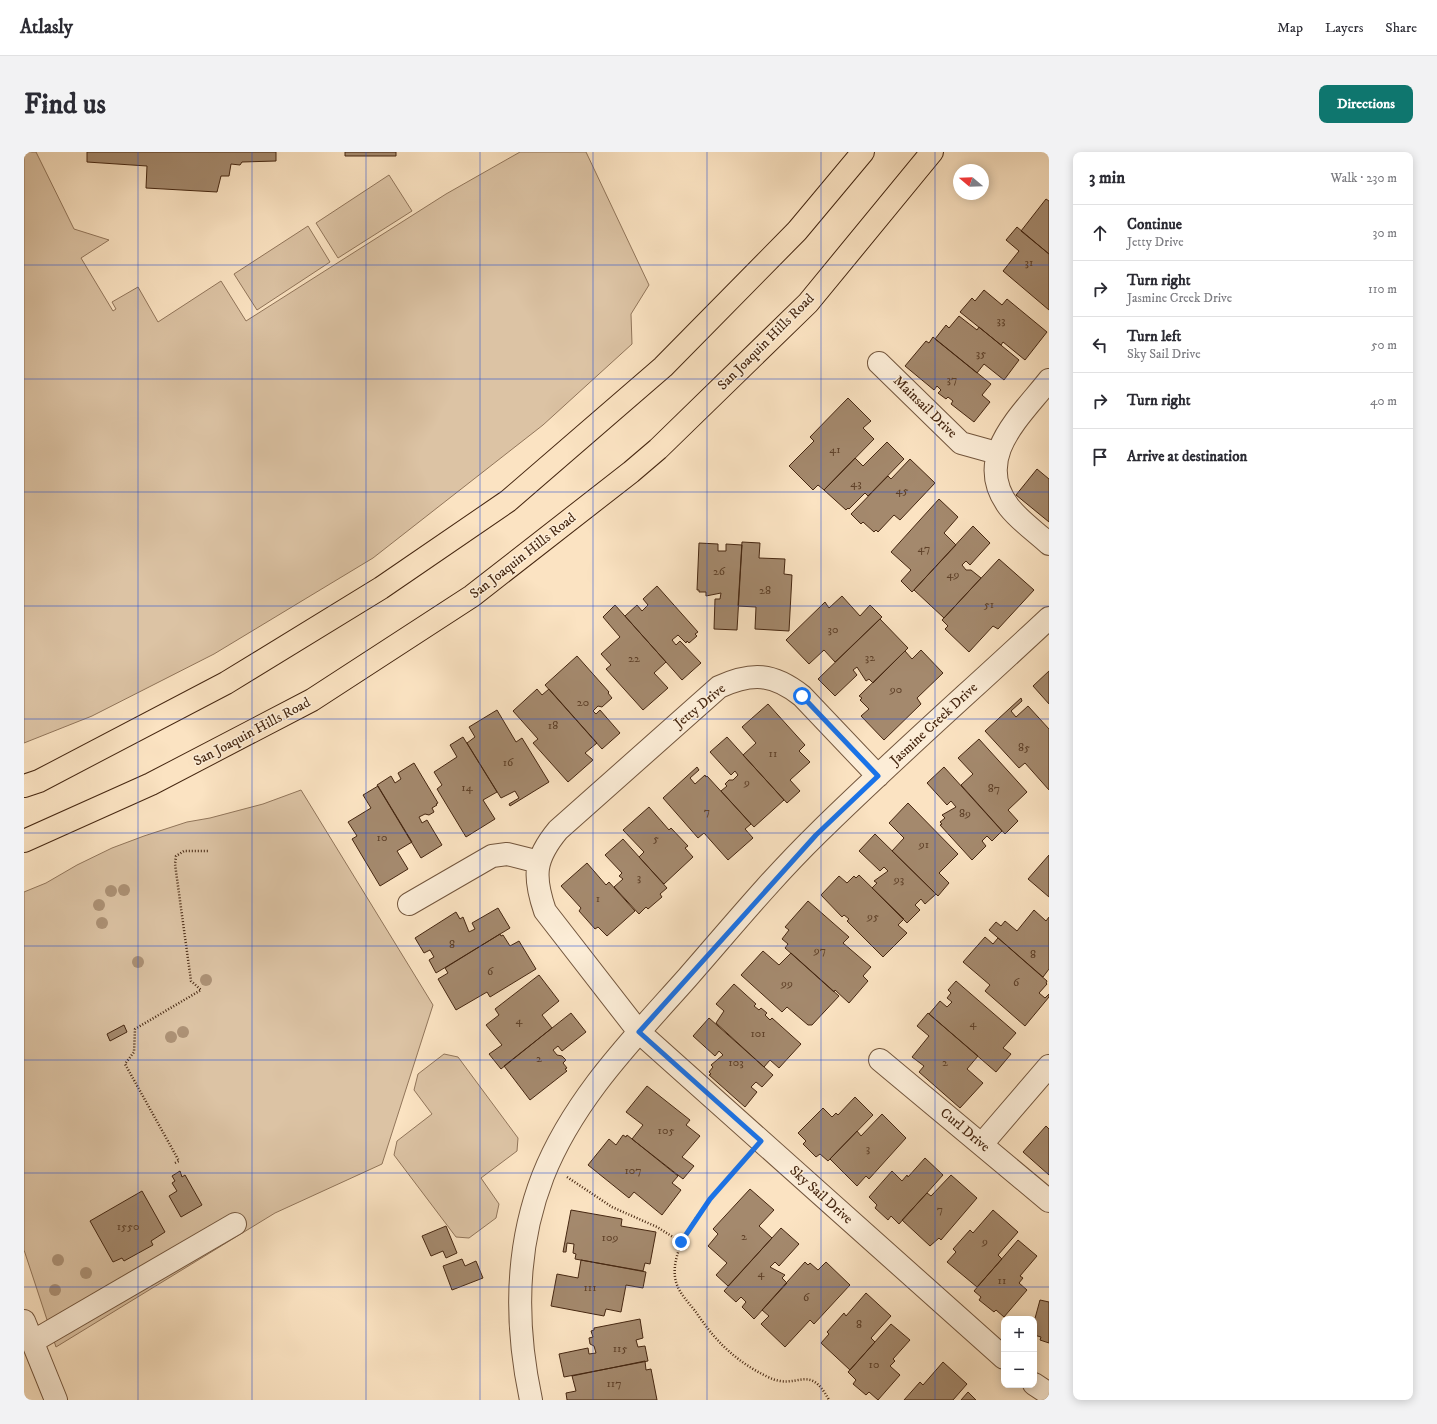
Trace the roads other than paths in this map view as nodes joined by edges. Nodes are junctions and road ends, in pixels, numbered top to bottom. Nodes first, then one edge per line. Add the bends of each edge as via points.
1 (863, 152) edge
2 (932, 152) edge
3 (879, 363) dead end
4 (1049, 380) edge
5 (997, 453) junction
6 (1049, 544) edge
7 (1049, 618) edge
8 (878, 776) junction
9 (24, 786) edge
10 (24, 841) edge
11 (539, 862) junction
12 (409, 904) dead end
13 (639, 1032) junction
14 (880, 1060) dead end
15 (1049, 1066) edge
16 (982, 1144) junction
17 (1049, 1201) edge
18 (235, 1224) dead end
19 (24, 1321) edge
20 (32, 1342) junction
21 (1001, 1355) edge
22 (1037, 1386) edge
23 (1049, 1394) edge
24 (56, 1400) edge
25 (531, 1400) edge

1 - 9 main road via 797,231 663,367 508,501 382,588 226,683
2 - 10 main road, San Joaquin Hills Road via 808,302 663,443 631,472 472,596 312,700 151,784
3 - 5 street, Mainsail Drive via 961,443
4 - 5 street via 1004,436
5 - 6 street via 995,470 999,489 1009,506
7 - 8 street, Jasmine Creek Drive
8 - 11 street, Jetty Drive via 802,696 788,686 772,679 755,676 738,678 719,687 558,830 547,843
8 - 13 street, Jasmine Creek Drive via 816,835
11 - 12 street via 507,854 492,856
11 - 13 street, Jetty Drive via 538,892 545,911
13 - 21 street, Sky Sail Drive
13 - 25 street, Jasmine Creek Drive via 601,1076 578,1108 556,1146 531,1214 523,1252 520,1291 520,1330
14 - 16 street, Curl Drive
15 - 16 street
16 - 17 street, Curl Drive
18 - 20 street
19 - 20 street
20 - 24 street
22 - 23 street

